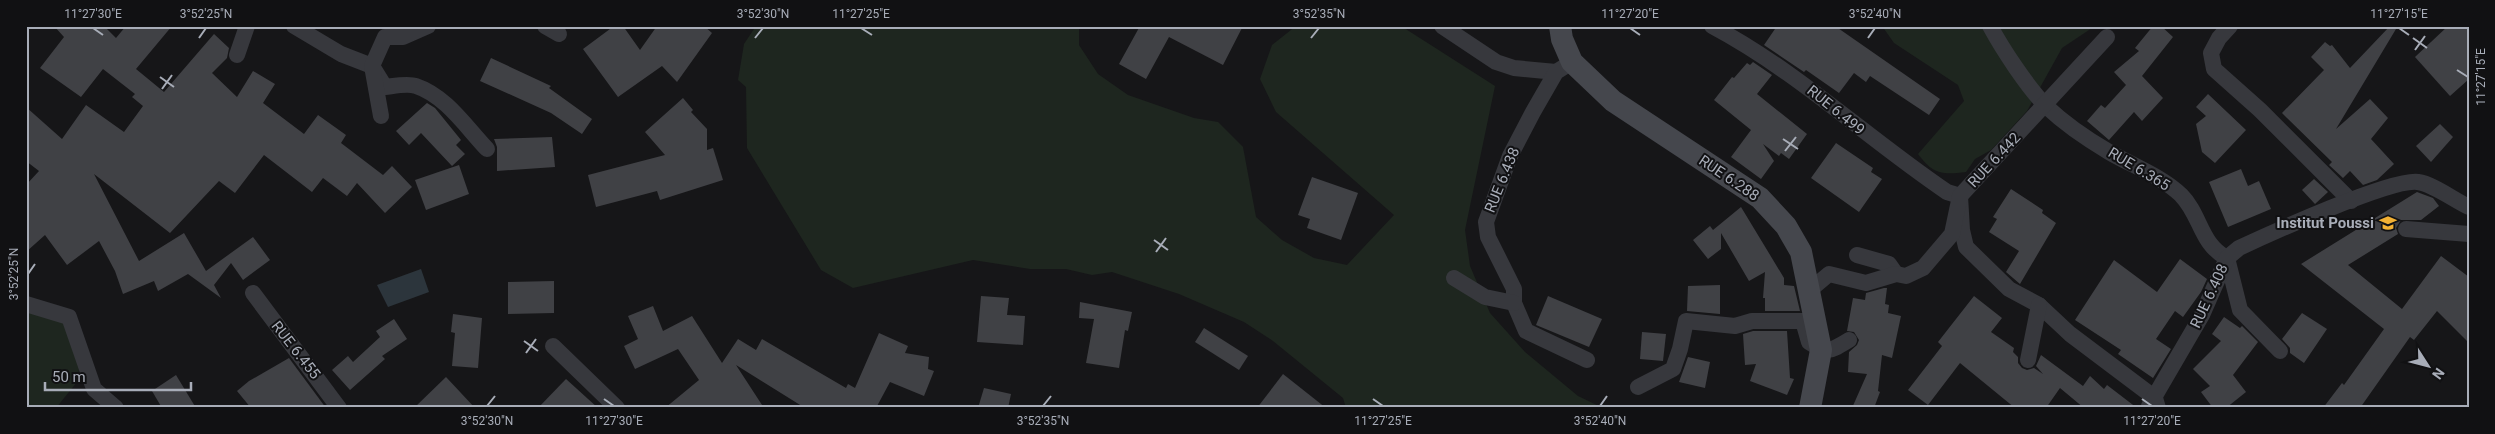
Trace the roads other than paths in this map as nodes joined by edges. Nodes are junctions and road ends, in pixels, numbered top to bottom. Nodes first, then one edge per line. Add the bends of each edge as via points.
1 (247, 26) edge
2 (294, 26) edge
3 (428, 26) edge
4 (1442, 26) edge
5 (1560, 26) edge
6 (1712, 26) edge
7 (1990, 26) edge
8 (2230, 26) edge
9 (385, 32) edge
10 (2106, 37) dead end
11 (237, 55) dead end
12 (372, 66) junction
13 (1564, 67) junction
14 (2046, 105) junction
15 (381, 116) dead end
16 (487, 149) dead end
17 (1960, 196) junction
18 (2351, 201) junction
19 (2469, 207) edge
20 (2406, 229) dead end
21 (2469, 234) edge
22 (1857, 255) dead end
23 (2227, 258) junction
24 (1896, 274) junction
25 (1454, 278) dead end
26 (1810, 290) junction
27 (253, 293) dead end
28 (26, 304) edge
29 (1514, 304) junction
30 (2039, 305) junction
31 (1849, 340) dead end
32 (553, 346) dead end
33 (1821, 350) junction
34 (2280, 351) dead end
35 (1587, 360) dead end
36 (2028, 360) dead end
37 (1638, 387) dead end
38 (2153, 404) edge
39 (116, 408) edge
40 (339, 408) edge
41 (617, 408) edge
42 (1810, 408) edge

1 - 11 street
2 - 12 street via 341,54
3 - 9 street via 403,37
4 - 13 street via 1496,62 1514,68
5 - 13 street, RUE 6.288
6 - 17 street, RUE 6.499 via 1781,67 1880,144 1947,192
7 - 14 street, RUE 6.365
8 - 18 street via 2210,53 2214,69
9 - 12 street
10 - 14 street, RUE 6.442
12 - 15 street
12 - 16 street via 384,87 415,85 446,104
13 - 26 street, RUE 6.288 via 1760,198 1790,232 1801,252
13 - 29 street, RUE 6.438 via 1510,156 1486,222 1488,237 1514,289
14 - 17 street, RUE 6.442
14 - 23 street, RUE 6.365 via 2094,143 2180,194 2193,209 2205,238 2215,252
17 - 24 street, RUE 6.442 via 1952,234 1935,255 1923,268 1906,276
17 - 30 street via 1966,247 2009,289
18 - 19 street, RUE 6.408 via 2411,181 2429,185
18 - 23 street, RUE 6.408 via 2239,248
20 - 21 street
22 - 24 street via 1888,264
23 - 34 street via 2240,310
23 - 38 street, RUE 6.408 via 2202,315
24 - 26 street, RUE 6.442 via 1866,284 1829,274
25 - 29 street via 1485,297
26 - 33 street, RUE 6.288
27 - 40 street, RUE 6.455
28 - 39 street via 69,317 94,389
29 - 35 street, RUE 6.438 via 1526,331
30 - 36 street
30 - 38 street
31 - 33 street via 1832,350
32 - 41 street
33 - 37 street via 1809,342 1803,321 1752,321 1735,326 1686,321 1673,369
33 - 42 street, RUE 6.288

